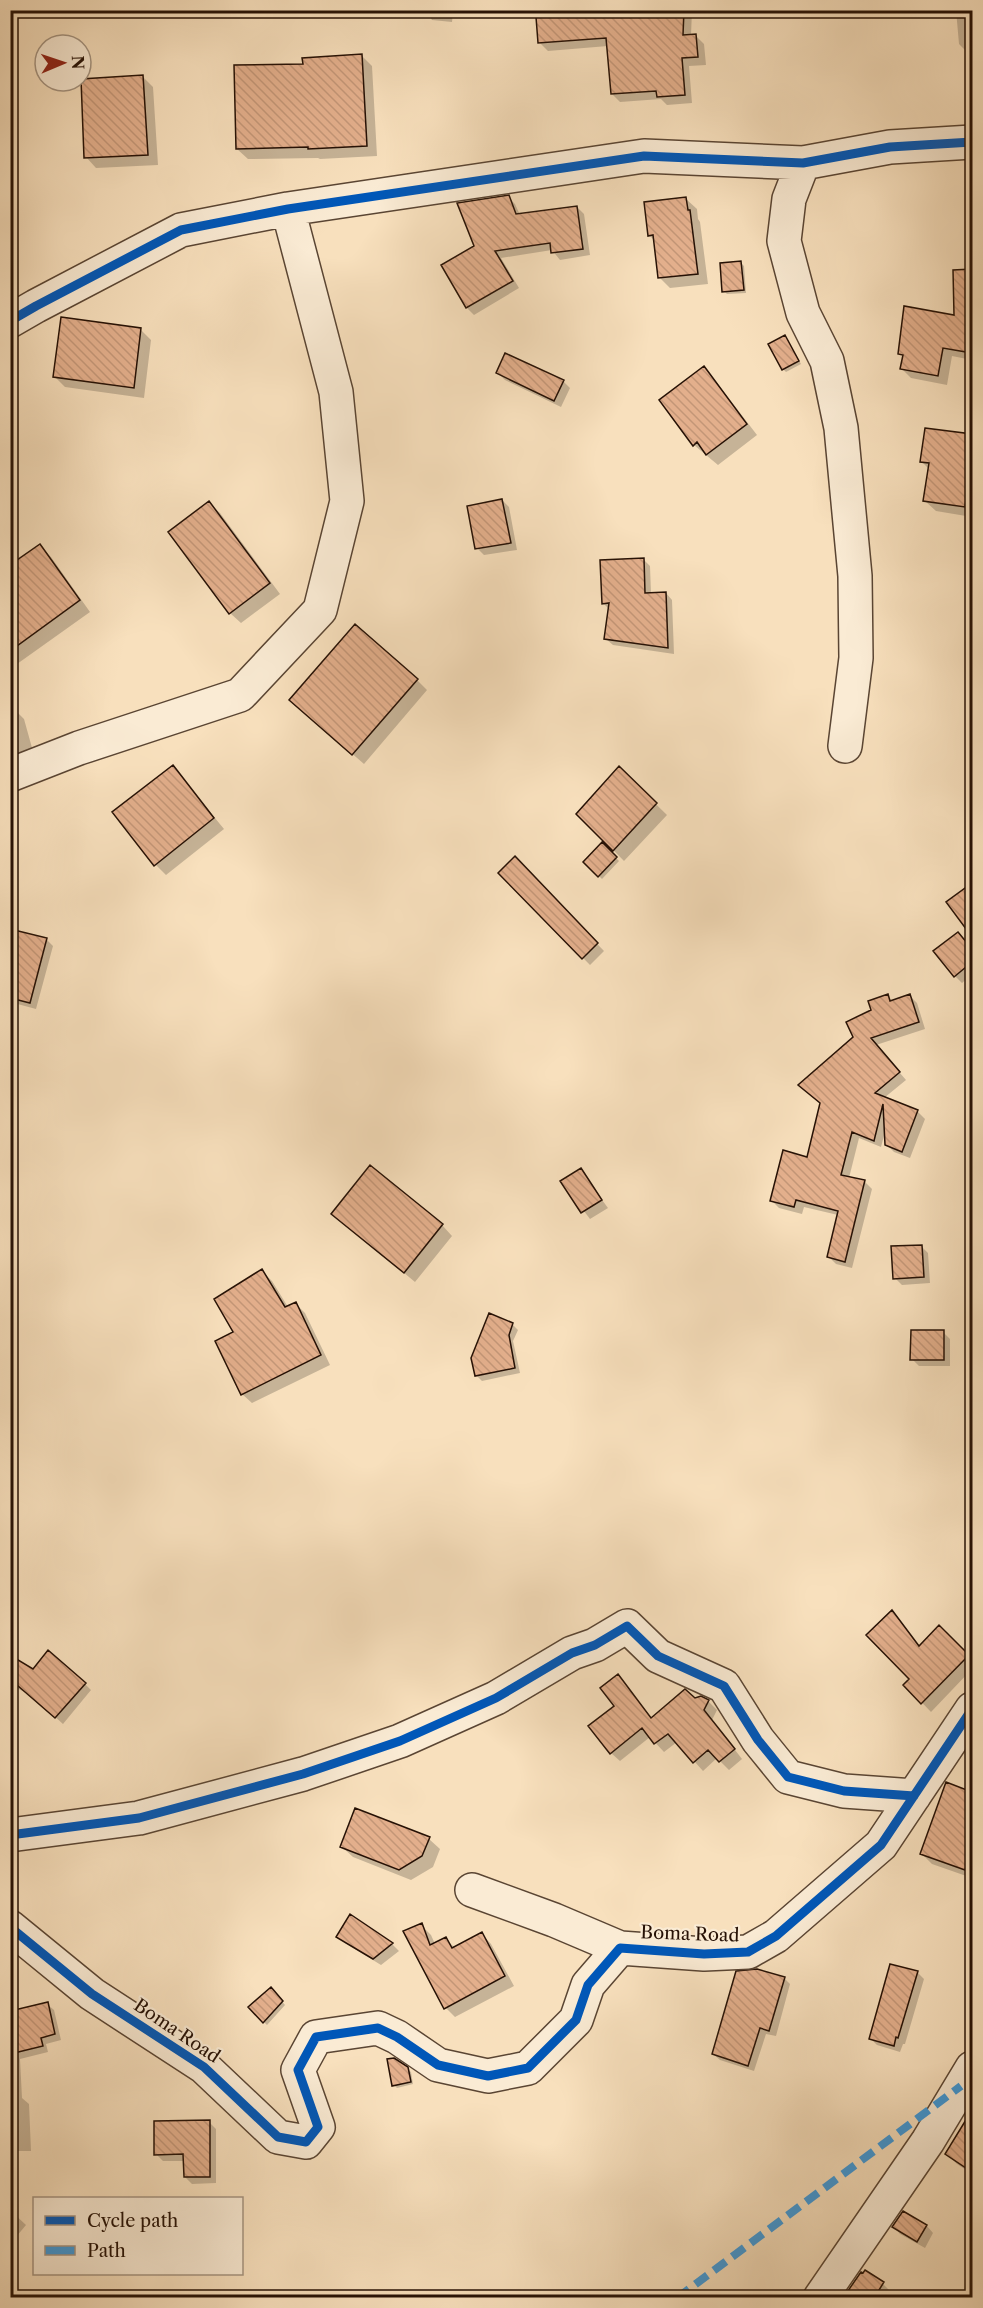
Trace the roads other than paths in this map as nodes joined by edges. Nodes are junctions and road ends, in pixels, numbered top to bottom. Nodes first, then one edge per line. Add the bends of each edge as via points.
1 (972, 141) edge
2 (803, 163) junction
3 (288, 209) junction
4 (10, 321) edge
5 (845, 746) dead end
6 (10, 775) edge
7 (972, 1709) edge
8 (914, 1796) junction
9 (10, 1835) edge
10 (472, 1890) dead end
11 (10, 1928) edge
12 (620, 1948) junction
13 (972, 2068) edge
14 (819, 2298) edge

1 - 2 street via 890,147
2 - 3 street via 644,156
2 - 5 street via 789,199 784,241 803,313 827,361 841,428 855,576 856,658
3 - 4 street via 181,230
3 - 6 street via 336,392 347,501 320,610 240,695
7 - 8 street, Boma Road
8 - 9 street via 844,1791 788,1777 758,1740 724,1686 658,1656 627,1626 496,1698 400,1741 303,1774 139,1818
8 - 12 street, Boma Road via 881,1845 776,1936 748,1952 704,1954
10 - 12 street
11 - 12 street, Boma Road via 92,1994 204,2067 278,2137 306,2142 318,2127 298,2070 316,2037 378,2028 438,2065 488,2076 528,2068 576,2020 588,1985
13 - 14 street via 928,2141

